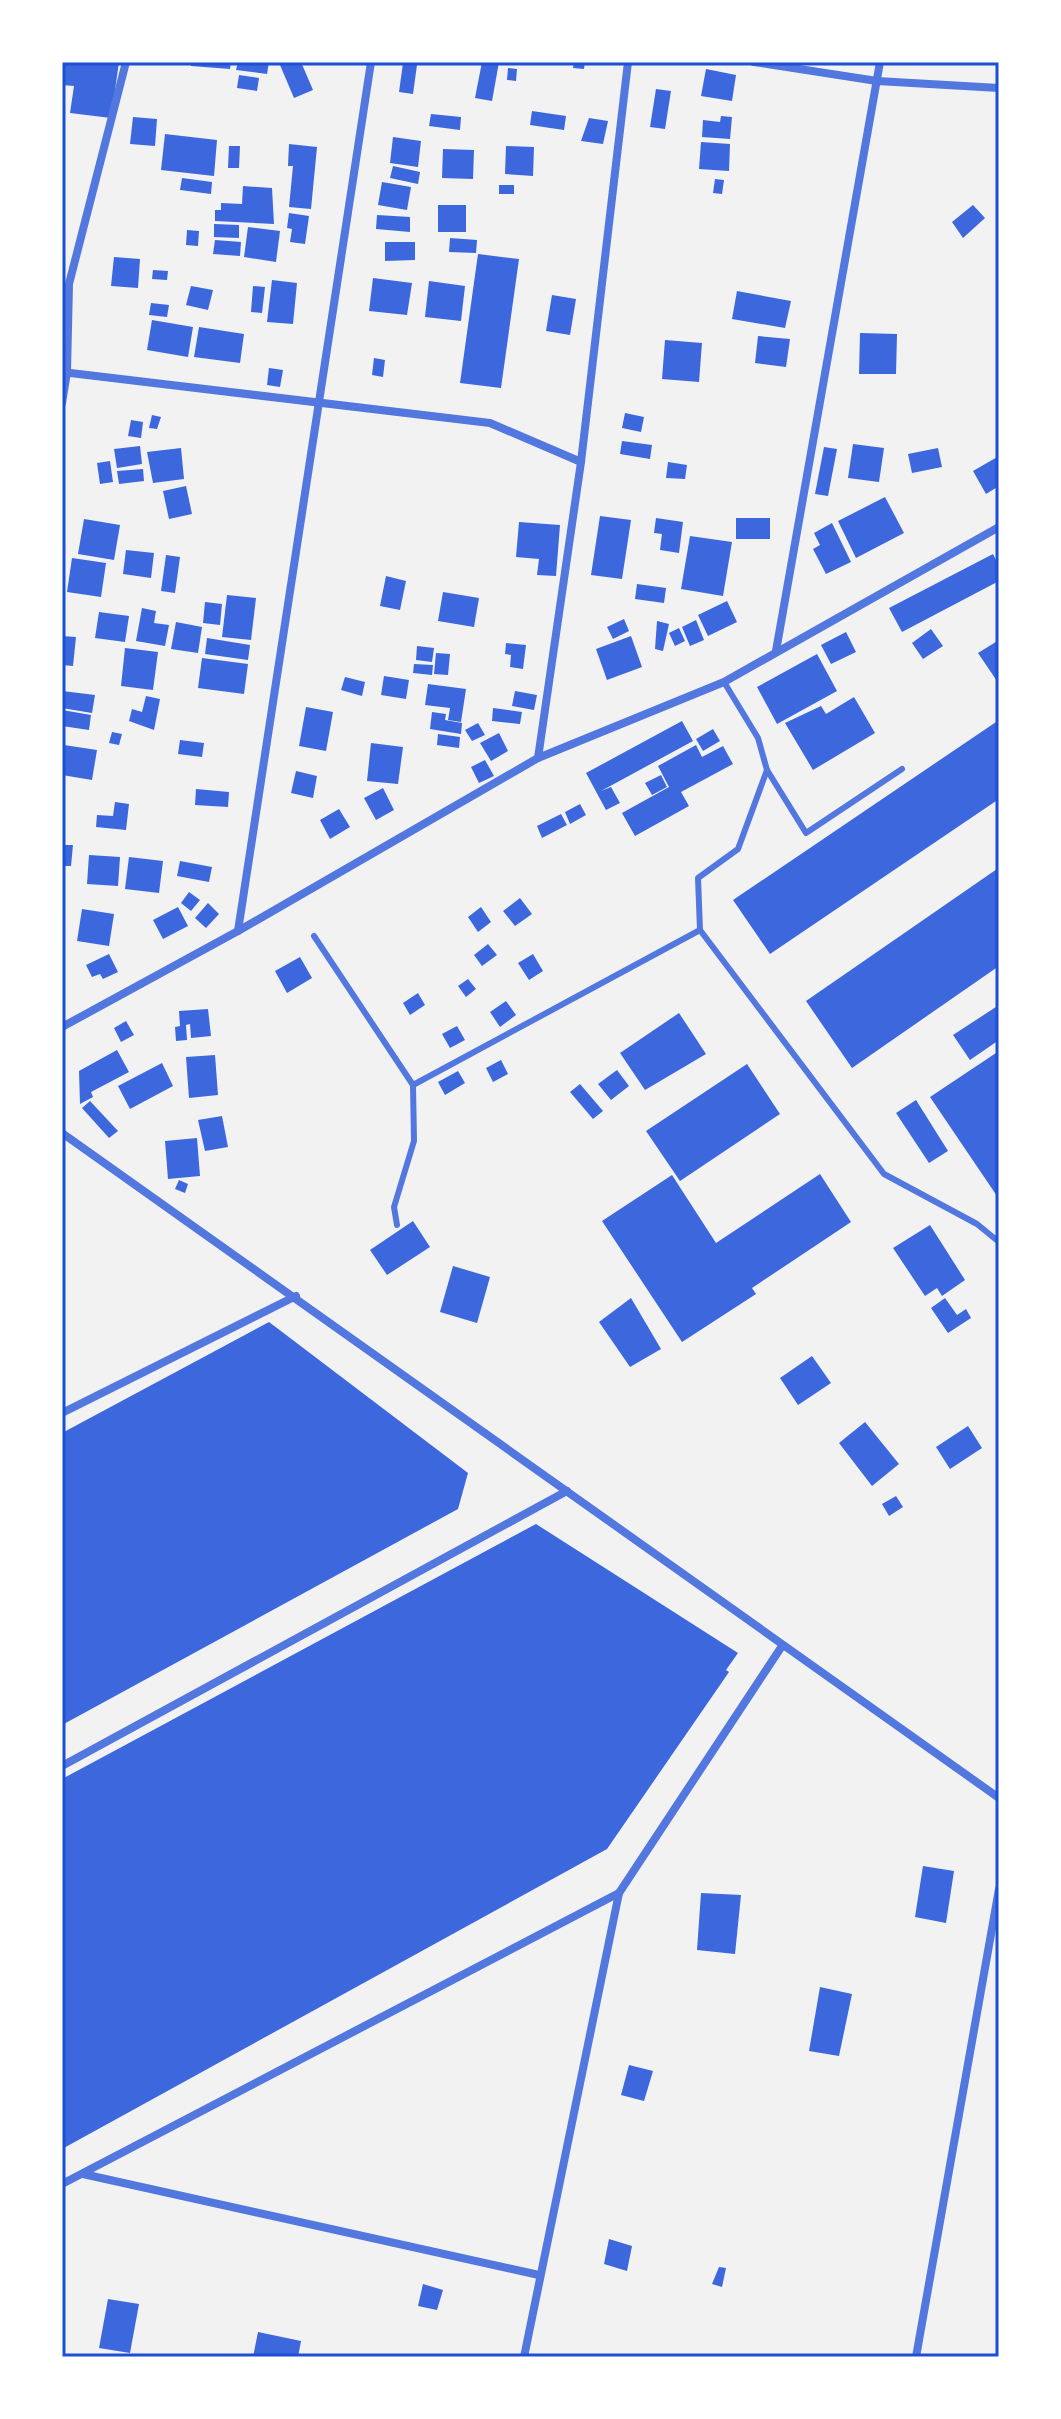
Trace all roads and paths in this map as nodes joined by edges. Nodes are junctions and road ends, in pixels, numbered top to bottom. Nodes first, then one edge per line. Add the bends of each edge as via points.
1 (126, 62) edge
2 (371, 62) edge
3 (628, 62) edge
4 (754, 62) edge
5 (880, 62) edge
6 (877, 81) junction
7 (999, 88) edge
8 (64, 372) edge
9 (62, 403) edge
10 (316, 403) junction
11 (581, 462) junction
12 (999, 527) edge
13 (776, 651) junction
14 (724, 682) junction
15 (538, 758) junction
16 (902, 769) dead end
17 (767, 770) junction
18 (700, 930) junction
19 (238, 931) junction
20 (314, 936) dead end
21 (62, 1027) edge
22 (413, 1085) junction
23 (62, 1133) edge
24 (397, 1225) dead end
25 (999, 1242) edge
26 (296, 1296) junction
27 (62, 1413) edge
28 (567, 1491) junction
29 (782, 1646) junction
30 (62, 1766) edge
31 (999, 1798) edge
32 (999, 1889) edge
33 (619, 1893) junction
34 (82, 2174) junction
35 (62, 2184) edge
36 (539, 2275) junction
37 (524, 2357) edge
38 (916, 2357) edge

1 - 8 street via 69,284
2 - 10 street
3 - 11 street
4 - 6 street
5 - 6 street
6 - 7 street
6 - 13 street
8 - 9 street
8 - 10 street
10 - 11 street via 490,423
10 - 19 street
11 - 15 street
12 - 13 street
13 - 14 street
14 - 15 street
14 - 17 lane via 758,738
15 - 19 street
16 - 17 lane via 806,833
17 - 18 lane via 738,849 698,878
18 - 22 lane
18 - 25 lane via 884,1174 977,1224
19 - 21 street
20 - 22 lane
22 - 24 lane via 414,1141 394,1207
23 - 26 street
26 - 27 street
26 - 28 street
28 - 29 street
28 - 30 street
29 - 31 street
29 - 33 street
32 - 38 street
33 - 34 street
33 - 36 street
34 - 35 street
34 - 36 street
36 - 37 street

